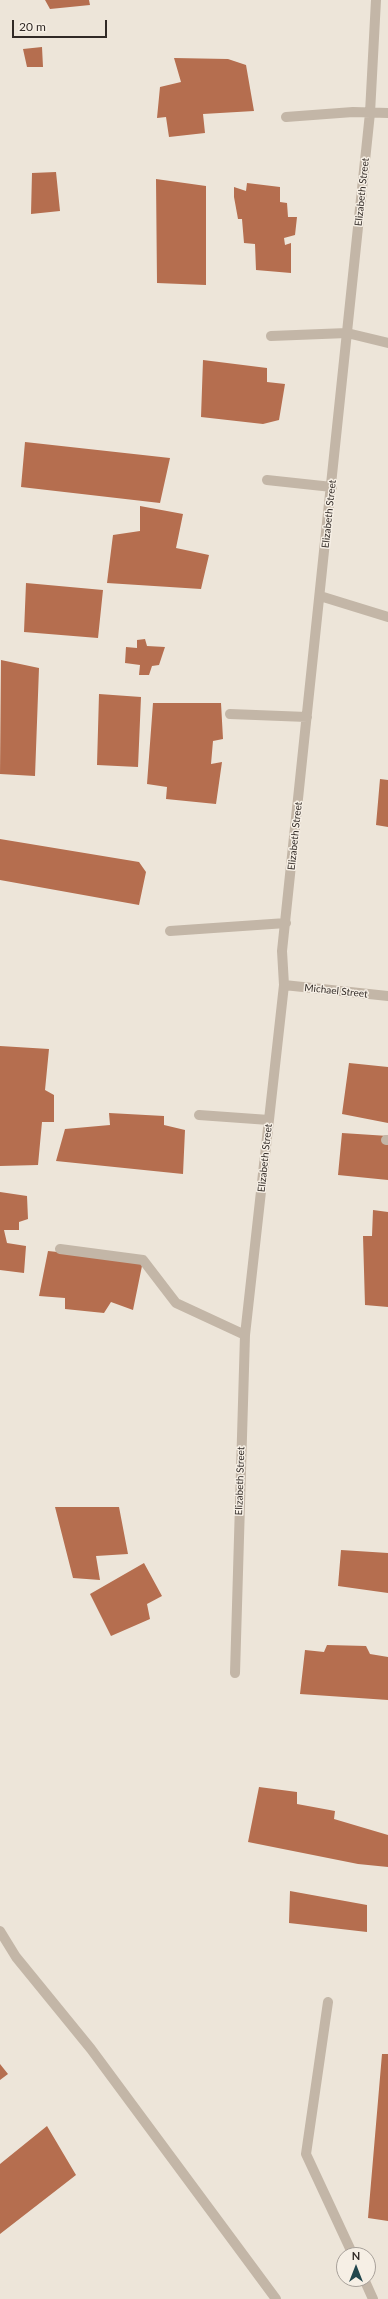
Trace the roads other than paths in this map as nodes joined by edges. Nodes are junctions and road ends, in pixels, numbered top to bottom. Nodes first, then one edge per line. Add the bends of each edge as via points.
1 (376, 0) edge
2 (370, 113) junction
3 (388, 113) edge
4 (286, 117) dead end
5 (347, 333) junction
6 (271, 336) dead end
7 (388, 343) edge
8 (267, 480) dead end
9 (332, 488) junction
10 (320, 596) junction
11 (383, 615) edge
12 (388, 621) edge
13 (230, 714) dead end
14 (307, 717) junction
15 (286, 924) junction
16 (170, 931) dead end
17 (284, 985) junction
18 (388, 996) edge
19 (199, 1115) dead end
20 (269, 1120) junction
21 (60, 1249) dead end
22 (245, 1335) junction
23 (235, 1673) dead end
24 (0, 1931) edge
25 (328, 2002) dead end
26 (349, 2247) edge
27 (368, 2287) edge
28 (276, 2299) edge
29 (373, 2299) edge

1 - 2 street, Elizabeth Street
2 - 3 street
2 - 4 street
2 - 5 street, Elizabeth Street
5 - 6 street
5 - 7 street
5 - 9 street, Elizabeth Street
8 - 9 street
9 - 10 street, Elizabeth Street
10 - 11 street
10 - 14 street, Elizabeth Street
11 - 12 street
13 - 14 street
14 - 15 street, Elizabeth Street
15 - 16 street
15 - 17 street, Elizabeth Street via 282,951
17 - 18 street, Michael Street
17 - 20 street, Elizabeth Street
19 - 20 street
20 - 22 street, Elizabeth Street
21 - 22 street via 143,1260 176,1302
22 - 23 street, Elizabeth Street
24 - 28 street via 16,1957 91,2049
25 - 26 street via 306,2154
27 - 29 street

